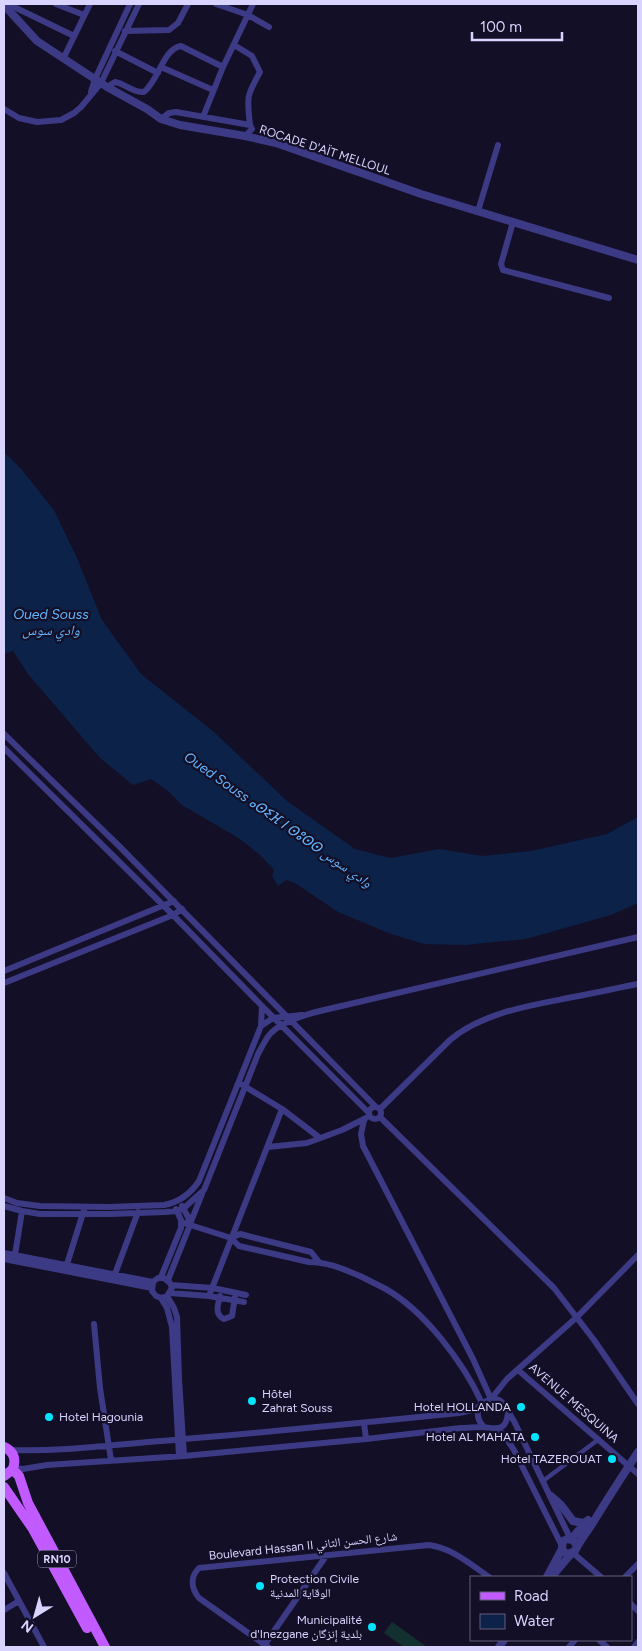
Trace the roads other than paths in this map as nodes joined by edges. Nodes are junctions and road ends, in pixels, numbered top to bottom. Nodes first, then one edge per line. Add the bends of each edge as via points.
1 (8, 4) edge
2 (56, 4) edge
3 (90, 4) edge
4 (130, 4) edge
5 (138, 4) edge
6 (188, 4) edge
7 (216, 4) edge
8 (253, 4) edge
9 (4, 5) edge
10 (84, 15) junction
11 (248, 15) junction
12 (269, 28) dead end
13 (126, 31) junction
14 (74, 36) junction
15 (234, 45) junction
16 (115, 51) junction
17 (63, 59) junction
18 (223, 67) junction
19 (159, 70) junction
20 (101, 83) junction
21 (213, 90) junction
22 (4, 109) edge
23 (203, 117) junction
24 (161, 119) junction
25 (250, 125) junction
26 (245, 136) junction
27 (498, 145) dead end
28 (478, 211) junction
29 (513, 222) junction
30 (638, 260) edge
31 (609, 298) dead end
32 (4, 734) edge
33 (4, 748) edge
34 (174, 901) junction
35 (164, 906) junction
36 (182, 909) junction
37 (174, 915) junction
38 (638, 937) edge
39 (4, 971) edge
40 (4, 983) edge
41 (638, 984) edge
42 (262, 1006) junction
43 (305, 1015) junction
44 (286, 1016) junction
45 (273, 1018) junction
46 (291, 1021) junction
47 (281, 1025) junction
48 (261, 1026) junction
49 (242, 1084) junction
50 (378, 1108) junction
51 (282, 1109) junction
52 (368, 1116) junction
53 (380, 1117) junction
54 (320, 1138) junction
55 (268, 1147) junction
56 (204, 1190) junction
57 (4, 1198) edge
58 (176, 1202) junction
59 (4, 1206) edge
60 (180, 1209) junction
61 (138, 1210) junction
62 (22, 1211) junction
63 (84, 1211) junction
64 (181, 1222) junction
65 (190, 1225) junction
66 (231, 1238) junction
67 (4, 1253) edge
68 (15, 1255) junction
69 (638, 1255) edge
70 (4, 1259) edge
71 (319, 1262) junction
72 (67, 1264) junction
73 (115, 1274) junction
74 (167, 1281) junction
75 (152, 1285) junction
76 (213, 1288) junction
77 (221, 1290) junction
78 (236, 1293) junction
79 (166, 1296) junction
80 (209, 1296) junction
81 (219, 1298) junction
82 (235, 1301) junction
83 (577, 1317) junction
84 (94, 1324) dead end
85 (518, 1370) junction
86 (491, 1399) junction
87 (638, 1404) edge
88 (480, 1405) junction
89 (508, 1413) junction
90 (364, 1423) junction
91 (484, 1427) junction
92 (497, 1429) junction
93 (366, 1439) junction
94 (599, 1439) junction
95 (180, 1440) junction
96 (109, 1446) junction
97 (7, 1448) edge
98 (638, 1452) edge
99 (182, 1456) junction
100 (111, 1460) junction
101 (629, 1466) junction
102 (10, 1471) edge
103 (638, 1474) edge
104 (543, 1481) junction
105 (4, 1486) edge
106 (551, 1496) junction
107 (601, 1507) junction
108 (587, 1521) junction
109 (571, 1539) junction
110 (562, 1548) junction
111 (574, 1551) junction
112 (326, 1556) junction
113 (638, 1564) edge
114 (4, 1573) edge
115 (487, 1576) edge
116 (548, 1576) edge
117 (552, 1576) edge
118 (600, 1576) edge
119 (626, 1576) edge
120 (19, 1601) junction
121 (4, 1610) edge
122 (638, 1642) edge
123 (44, 1647) edge
124 (98, 1647) edge
125 (105, 1647) edge
126 (265, 1647) edge
127 (634, 1647) edge

1 - 14 street
2 - 10 street
3 - 10 street
4 - 20 street
5 - 13 street
6 - 13 street via 178,23 169,30
7 - 11 street
8 - 11 street
9 - 17 street, ROCADE D'AÏT MELLOUL via 37,42
10 - 14 street
11 - 12 street
11 - 15 street
13 - 16 street
14 - 17 street
15 - 18 street
15 - 25 street via 252,56 260,72 247,99
16 - 19 street
16 - 20 street
17 - 20 street, ROCADE D'AÏT MELLOUL
18 - 19 street via 181,46 170,52
18 - 21 street
19 - 20 street via 144,92 121,83
19 - 21 street
20 - 22 street via 81,108 60,120 31,121
20 - 24 street, ROCADE D'AÏT MELLOUL
21 - 23 street
23 - 24 street via 176,112
23 - 25 street
24 - 26 street, ROCADE D'AÏT MELLOUL
25 - 26 street via 252,128
26 - 28 street, ROCADE D'AÏT MELLOUL via 276,143 366,176
27 - 28 street
28 - 29 street, ROCADE D'AÏT MELLOUL
29 - 30 street, ROCADE D'AÏT MELLOUL
29 - 31 street via 501,264 503,270
32 - 34 street
33 - 35 street
34 - 35 street
34 - 36 street
35 - 37 street
35 - 39 street
36 - 37 street
36 - 44 street
37 - 40 street
37 - 42 street
38 - 43 street
41 - 50 street via 510,1010 484,1020 456,1034
42 - 45 street
42 - 48 street
43 - 44 street
43 - 46 street
44 - 45 street
44 - 46 street
45 - 47 street
45 - 48 street
46 - 47 street
46 - 50 street
47 - 49 street via 271,1033
47 - 52 street
48 - 49 street
49 - 51 street
49 - 56 street
49 - 58 street via 199,1181 194,1189
50 - 52 street via 371,1108
50 - 53 street via 382,1113
51 - 54 street
51 - 55 street
52 - 53 street
52 - 54 street
52 - 86 street via 361,1134 364,1146
53 - 83 street via 554,1288
54 - 55 street via 306,1143
55 - 66 street
56 - 60 street
56 - 65 street
57 - 63 street via 30,1205
58 - 60 street
58 - 61 street
59 - 62 street
60 - 61 street
60 - 64 street
60 - 65 street
61 - 63 street
61 - 73 street
62 - 63 street via 40,1214
62 - 68 street
63 - 72 street
64 - 65 street
64 - 74 street
65 - 66 street
65 - 74 street
66 - 71 street via 239,1246
66 - 71 street via 240,1234 311,1252
66 - 76 street
67 - 68 street
68 - 72 street
69 - 83 street
70 - 75 street
71 - 88 street via 337,1266 385,1288 417,1312 450,1349 469,1377
72 - 73 street
73 - 75 street
74 - 75 street
74 - 76 street
74 - 79 street
75 - 79 street via 154,1294
76 - 77 street
76 - 80 street
77 - 78 street
77 - 81 street
78 - 82 street
78 - 82 street via 245,1299
79 - 80 street
79 - 95 street via 172,1326
80 - 81 street
81 - 82 street
81 - 82 street via 217,1312 224,1319 232,1316
83 - 85 street
83 - 87 street
84 - 96 street
85 - 86 street
85 - 94 street, AVENUE MESQUINA
86 - 88 street
86 - 89 street via 504,1404
88 - 90 street via 472,1411
88 - 91 street via 477,1416
89 - 92 street via 505,1423
89 - 104 street
90 - 93 street
90 - 95 street
91 - 92 street
91 - 93 street
92 - 110 street via 514,1450
93 - 99 street
94 - 101 street, AVENUE MESQUINA
94 - 104 street
95 - 96 street
95 - 99 street
96 - 97 street via 54,1450
96 - 100 street
97 - 102 main road, RN10 via 14,1456
98 - 101 street
99 - 100 street
100 - 102 street
101 - 103 street, AVENUE MESQUINA
101 - 107 street
102 - 125 main road, RN10 via 19,1476 28,1504
104 - 106 street
105 - 124 main road, RN10 via 33,1529
106 - 108 street via 573,1521
106 - 109 street
107 - 108 street
107 - 111 street
108 - 109 street
109 - 110 street via 565,1540
109 - 111 street via 575,1541
110 - 111 street via 566,1553
110 - 116 street
111 - 117 street
111 - 118 street
112 - 115 street, Boulevard Hassan II شارع الحسن الثاني via 437,1546 451,1551
112 - 126 street
112 - 126 street, Boulevard Hassan II شارع الحسن الثاني via 205,1567 196,1572 192,1585 199,1598
113 - 119 street
114 - 120 street
120 - 121 street
120 - 123 street
122 - 127 street

